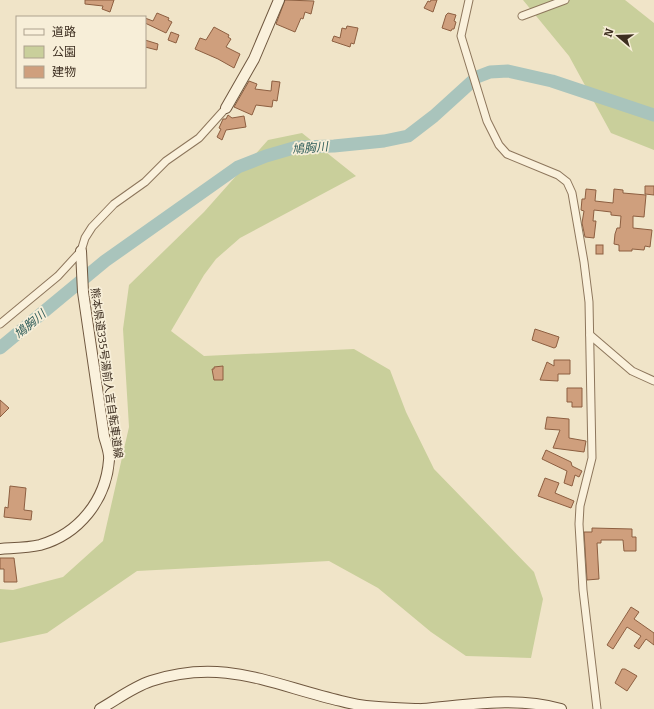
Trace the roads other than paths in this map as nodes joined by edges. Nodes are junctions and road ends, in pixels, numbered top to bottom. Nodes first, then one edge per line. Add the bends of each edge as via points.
1 (279, 0) edge
2 (469, 0) edge
3 (564, 0) edge
4 (522, 16) dead end
5 (226, 108) joint
6 (81, 251) junction
7 (0, 324) edge
8 (590, 335) junction
9 (654, 381) edge
10 (0, 549) edge
11 (352, 704) junction
12 (100, 709) edge
13 (362, 709) edge
14 (421, 709) edge
15 (561, 709) edge
16 (597, 709) edge

1 - 5 street via 254,58
2 - 8 street via 461,36 490,127 499,145 507,154 558,176 567,182 572,193 584,262
3 - 4 street
5 - 6 street via 199,138 166,161 145,182 114,204 92,227
6 - 7 street via 50,285
6 - 10 street, 熊本県道335号湯前人吉自転車道線 via 83,292 109,459 104,486 84,520 56,539 40,545
8 - 9 street via 632,371
8 - 16 street via 592,458 580,506 579,524 583,590
11 - 12 street via 249,675 220,671 183,673 150,682
11 - 13 street
11 - 14 street via 379,708
14 - 15 street via 502,701 548,705

